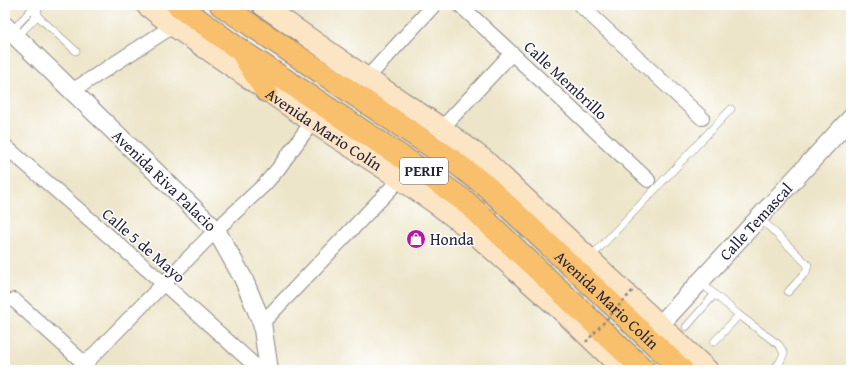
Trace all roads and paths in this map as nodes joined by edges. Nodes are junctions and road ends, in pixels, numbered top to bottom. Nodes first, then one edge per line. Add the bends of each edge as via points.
1 (146, 5) edge
2 (178, 5) edge
3 (221, 5) edge
4 (262, 5) edge
5 (434, 5) edge
6 (460, 5) edge
7 (580, 5) edge
8 (40, 6) edge
9 (31, 10) junction
10 (37, 16) junction
11 (173, 26) junction
12 (11, 32) edge
13 (240, 50) junction
14 (76, 51) dead end
15 (512, 53) junction
16 (367, 78) junction
17 (72, 91) junction
18 (266, 91) junction
19 (731, 109) dead end
20 (702, 118) dead end
21 (851, 118) edge
22 (312, 122) junction
23 (442, 128) junction
24 (5, 146) edge
25 (400, 179) junction
26 (648, 180) dead end
27 (760, 217) junction
28 (216, 230) junction
29 (583, 264) junction
30 (700, 282) junction
31 (163, 283) junction
32 (635, 288) dead end
33 (788, 292) dead end
34 (714, 295) junction
35 (14, 300) dead end
36 (739, 315) junction
37 (262, 323) junction
38 (660, 325) junction
39 (686, 327) dead end
40 (586, 342) dead end
41 (714, 342) dead end
42 (82, 367) edge
43 (260, 370) edge
44 (269, 370) edge
45 (623, 370) edge
46 (644, 370) edge
47 (682, 370) edge
48 (708, 370) edge
49 (773, 370) edge

1 - 11 main road, Avenida Mario Colín
2 - 13 main road, Avenida Mario Colín / PERIF
3 - 29 main road, Avenida Mario Colín / PERIF via 449,158
4 - 16 main road, Avenida Mario Colín
5 - 16 street
6 - 15 street, Calle Membrillo
7 - 20 street
8 - 9 lane
8 - 10 lane
9 - 10 lane
9 - 12 lane
10 - 12 lane
10 - 14 lane
11 - 17 street
11 - 18 main road, Avenida Mario Colín
12 - 17 street, Avenida Riva Palacio
13 - 18 main road
13 - 46 main road, Avenida Mario Colín / PERIF via 414,164 466,202
15 - 23 street
15 - 26 street, Calle Membrillo
16 - 23 main road, Avenida Mario Colín
17 - 28 street, Avenida Riva Palacio
18 - 22 main road, Avenida Mario Colín
19 - 29 lane
21 - 27 street, Calle Temascal
22 - 25 main road, Avenida Mario Colín
22 - 28 street via 278,169
23 - 29 main road, Avenida Mario Colín via 485,160
24 - 31 street, Calle 5 de Mayo
25 - 37 street
25 - 45 main road, Avenida Mario Colín via 469,229 567,316
27 - 30 street, Calle Temascal
27 - 33 lane via 808,265 806,272
28 - 31 street
28 - 37 street, Avenida Riva Palacio via 243,278
29 - 38 main road, Avenida Mario Colín
29 - 47 main road, Avenida Mario Colín / PERIF
30 - 34 lane
30 - 38 street, Calle Temascal
31 - 42 street
31 - 43 street, Calle 5 de Mayo
32 - 40 path, bridge
34 - 36 lane
34 - 39 lane
35 - 42 street
36 - 41 lane
36 - 49 lane via 779,345 784,353
37 - 44 street, Avenida Riva Palacio
38 - 48 main road, Avenida Mario Colín

